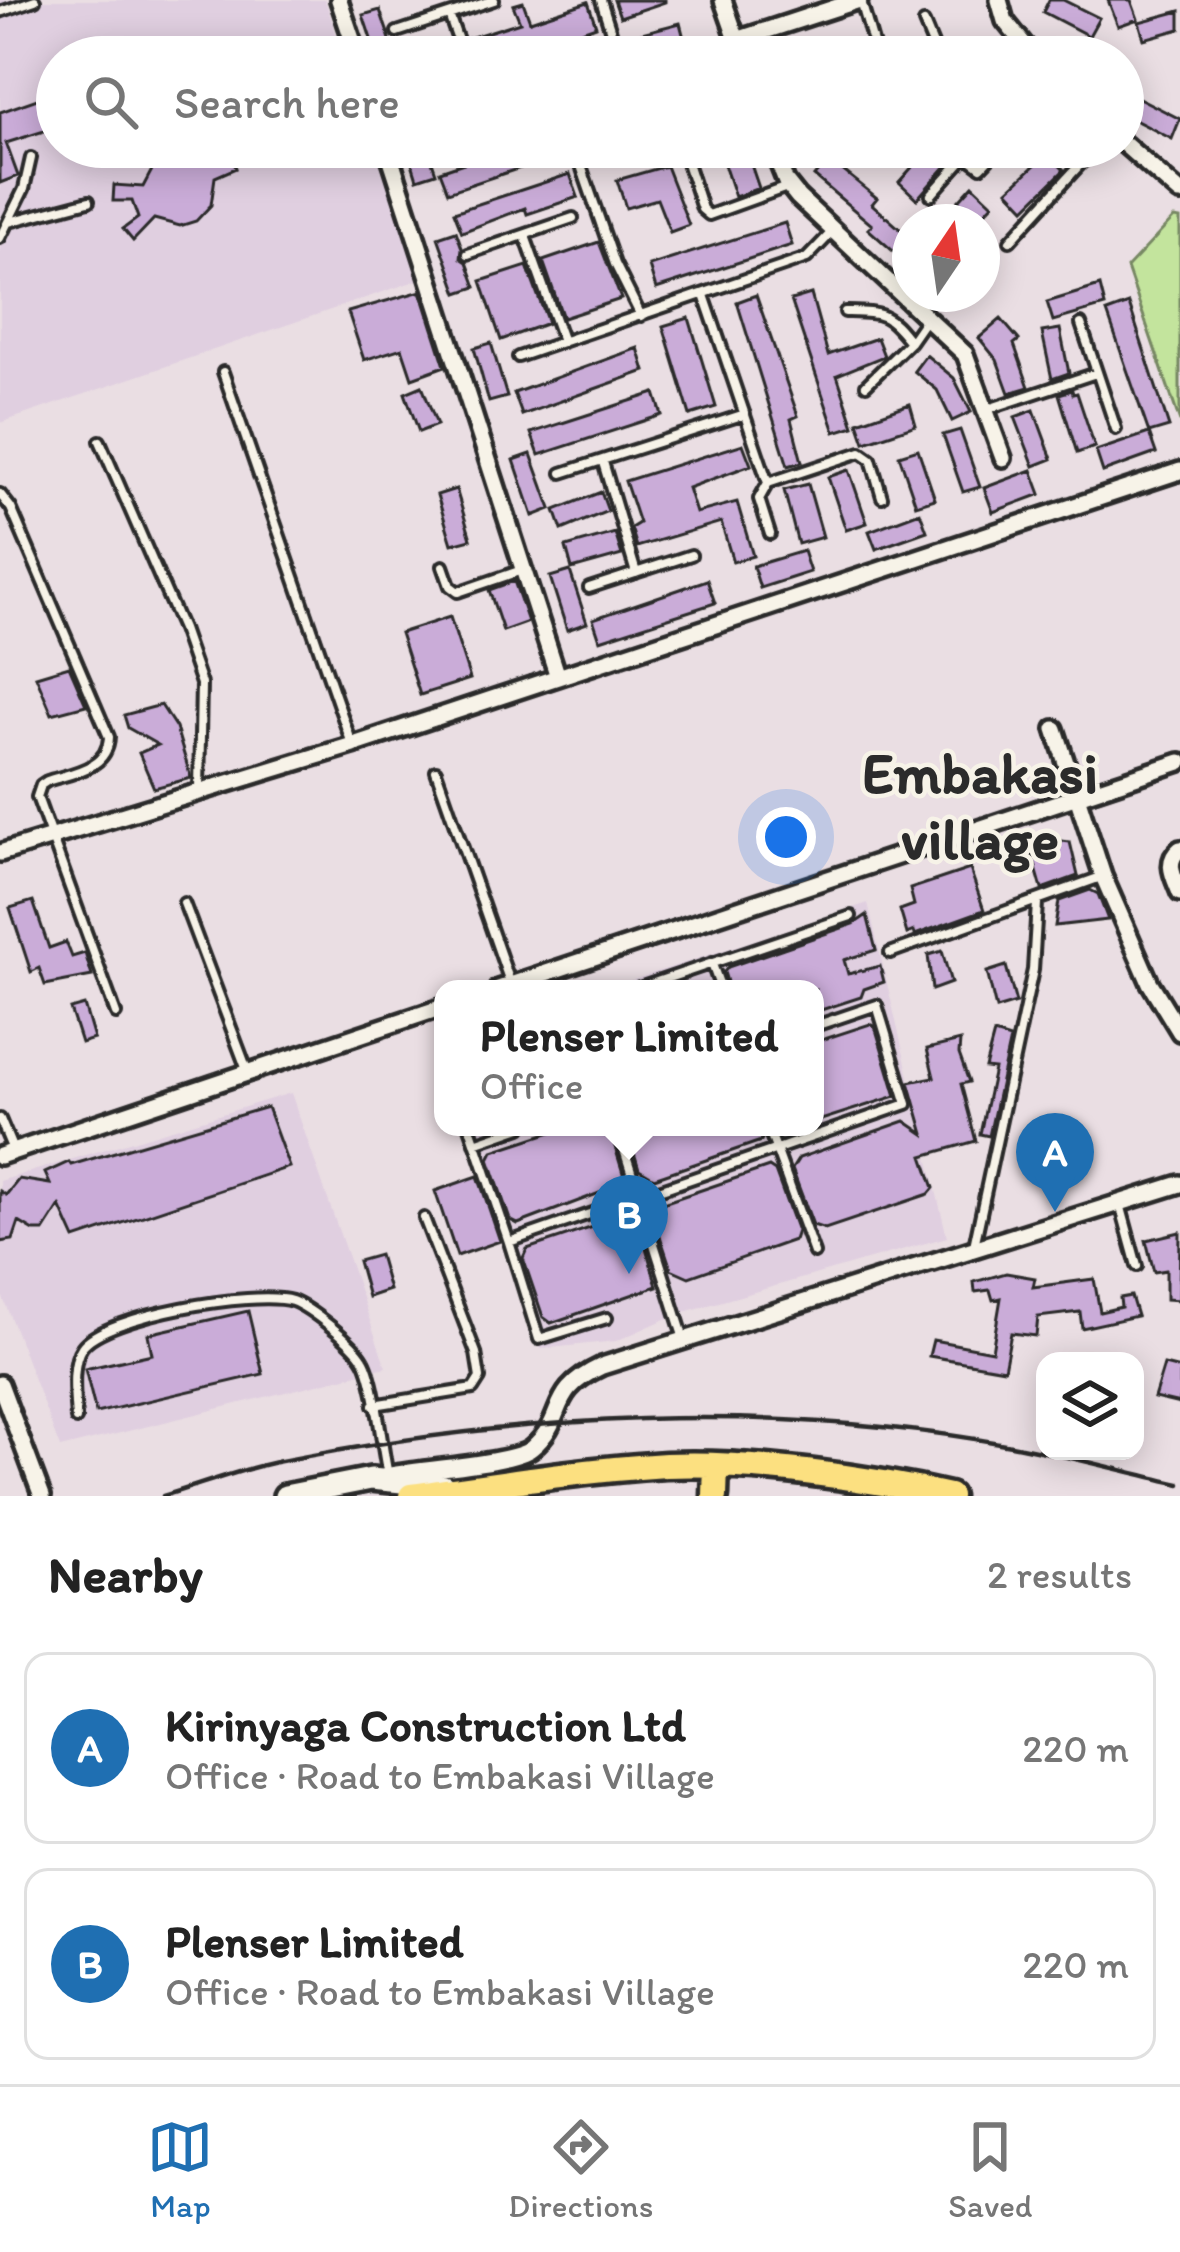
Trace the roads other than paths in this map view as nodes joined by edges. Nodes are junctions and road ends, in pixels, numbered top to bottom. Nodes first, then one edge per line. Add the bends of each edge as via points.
1 (35, 0) edge
2 (339, 0) edge
3 (494, 0) edge
4 (601, 0) edge
5 (723, 0) edge
6 (860, 0) edge
7 (999, 0) edge
8 (0, 12) edge
9 (449, 15) junction
10 (924, 23) dead end
11 (397, 32) dead end
12 (351, 36) edge
13 (456, 36) edge
14 (612, 36) edge
15 (735, 36) edge
16 (772, 36) edge
17 (871, 36) edge
18 (929, 36) edge
19 (1017, 36) edge
20 (31, 158) dead end
21 (1144, 164) edge
22 (394, 168) edge
23 (582, 168) edge
24 (689, 168) edge
25 (781, 168) edge
26 (955, 168) edge
27 (1077, 168) edge
28 (789, 186) junction
29 (1180, 193) edge
30 (931, 195) dead end
31 (89, 201) dead end
32 (573, 218) dead end
33 (8, 222) junction
34 (834, 230) junction
35 (525, 236) junction
36 (0, 238) edge
37 (1010, 241) dead end
38 (468, 254) dead end
39 (704, 295) junction
40 (845, 312) dead end
41 (640, 316) junction
42 (927, 318) junction
43 (1081, 324) dead end
44 (562, 342) junction
45 (910, 342) junction
46 (518, 357) dead end
47 (223, 372) dead end
48 (1096, 374) junction
49 (866, 385) dead end
50 (986, 410) junction
51 (745, 414) junction
52 (1116, 429) dead end
53 (100, 441) dead end
54 (1003, 458) dead end
55 (604, 462) junction
56 (1180, 471) edge
57 (562, 473) dead end
58 (768, 483) junction
59 (0, 494) edge
60 (882, 497) dead end
61 (770, 534) dead end
62 (691, 555) dead end
63 (442, 566) dead end
64 (524, 569) junction
65 (636, 573) junction
66 (589, 589) dead end
67 (559, 677) junction
68 (1055, 729) dead end
69 (353, 745) junction
70 (1180, 762) edge
71 (436, 771) dead end
72 (199, 792) junction
73 (1077, 798) junction
74 (51, 837) junction
75 (1180, 849) edge
76 (0, 853) edge
77 (1103, 876) junction
78 (1180, 893) edge
79 (184, 903) dead end
80 (1037, 903) junction
81 (851, 916) dead end
82 (890, 953) dead end
83 (712, 964) junction
84 (502, 980) edge
85 (525, 980) edge
86 (664, 980) edge
87 (718, 980) edge
88 (434, 1010) edge
89 (116, 1014) dead end
90 (824, 1024) edge
91 (1180, 1033) edge
92 (248, 1072) junction
93 (0, 1119) edge
94 (824, 1132) edge
95 (473, 1136) edge
96 (493, 1136) edge
97 (620, 1136) edge
98 (771, 1136) edge
99 (813, 1136) edge
100 (475, 1142) junction
101 (775, 1149) junction
102 (7, 1154) edge
103 (1180, 1184) edge
104 (640, 1195) junction
105 (1120, 1202) junction
106 (424, 1218) dead end
107 (509, 1242) junction
108 (974, 1248) junction
109 (814, 1253) dead end
110 (1137, 1266) dead end
111 (607, 1318) dead end
112 (685, 1340) junction
113 (0, 1384) edge
114 (374, 1405) junction
115 (76, 1419) dead end
116 (716, 1465) junction
117 (379, 1477) junction
118 (465, 1489) junction
119 (41, 1496) edge
120 (285, 1496) edge
121 (411, 1496) edge
122 (715, 1496) edge
123 (949, 1496) edge

1 - 8 lane
2 - 12 street
3 - 9 lane
4 - 14 lane
5 - 15 street
6 - 16 street
6 - 17 lane
7 - 19 street
9 - 11 lane
9 - 13 lane
10 - 18 lane
20 - 33 lane
21 - 29 street
22 - 64 street
23 - 41 lane
24 - 28 lane via 709,215
25 - 28 street
26 - 30 lane
27 - 37 lane
28 - 34 street
31 - 33 lane
32 - 35 lane
33 - 36 lane
34 - 39 lane via 807,258
34 - 42 street
35 - 38 lane
35 - 44 lane
39 - 41 lane
39 - 51 lane
40 - 45 lane via 881,313
41 - 44 lane
42 - 45 lane
42 - 50 street via 965,354
43 - 48 lane
44 - 46 lane
45 - 49 lane
47 - 69 lane
48 - 50 lane
48 - 52 lane
50 - 54 street
51 - 55 lane
51 - 58 lane
53 - 72 lane via 201,684
55 - 57 lane
55 - 65 lane
56 - 67 street
58 - 60 lane via 861,452 871,459
58 - 61 lane via 759,499
59 - 74 lane via 109,737 100,761 37,791
62 - 65 lane
63 - 64 lane via 458,592
64 - 67 street
65 - 66 lane
67 - 69 street
68 - 73 street
69 - 72 street
70 - 73 street
71 - 84 lane
72 - 74 street
73 - 77 street
73 - 85 street
74 - 76 street
74 - 89 lane
75 - 78 street via 1170,869
77 - 80 lane
77 - 91 street
79 - 92 lane
80 - 82 lane
80 - 108 lane via 1033,970
81 - 83 lane
83 - 86 lane
83 - 87 lane
88 - 92 street
90 - 94 lane via 877,1005 907,1104
92 - 102 street
93 - 102 lane
95 - 100 lane
96 - 100 lane
97 - 104 lane
98 - 101 lane
99 - 101 lane
100 - 107 lane
101 - 104 lane
101 - 109 lane
103 - 105 street
104 - 107 lane
104 - 112 lane
105 - 108 street
105 - 110 lane
106 - 114 lane via 481,1378 472,1389
107 - 111 lane via 539,1339
108 - 112 street
112 - 117 street via 578,1377 528,1452
113 - 119 street
114 - 115 lane via 364,1359 308,1309 267,1296 179,1308 88,1341 76,1367
114 - 117 lane
116 - 118 main road via 598,1470
116 - 122 main road
116 - 123 main road
117 - 118 main road
117 - 120 main road
118 - 121 main road

